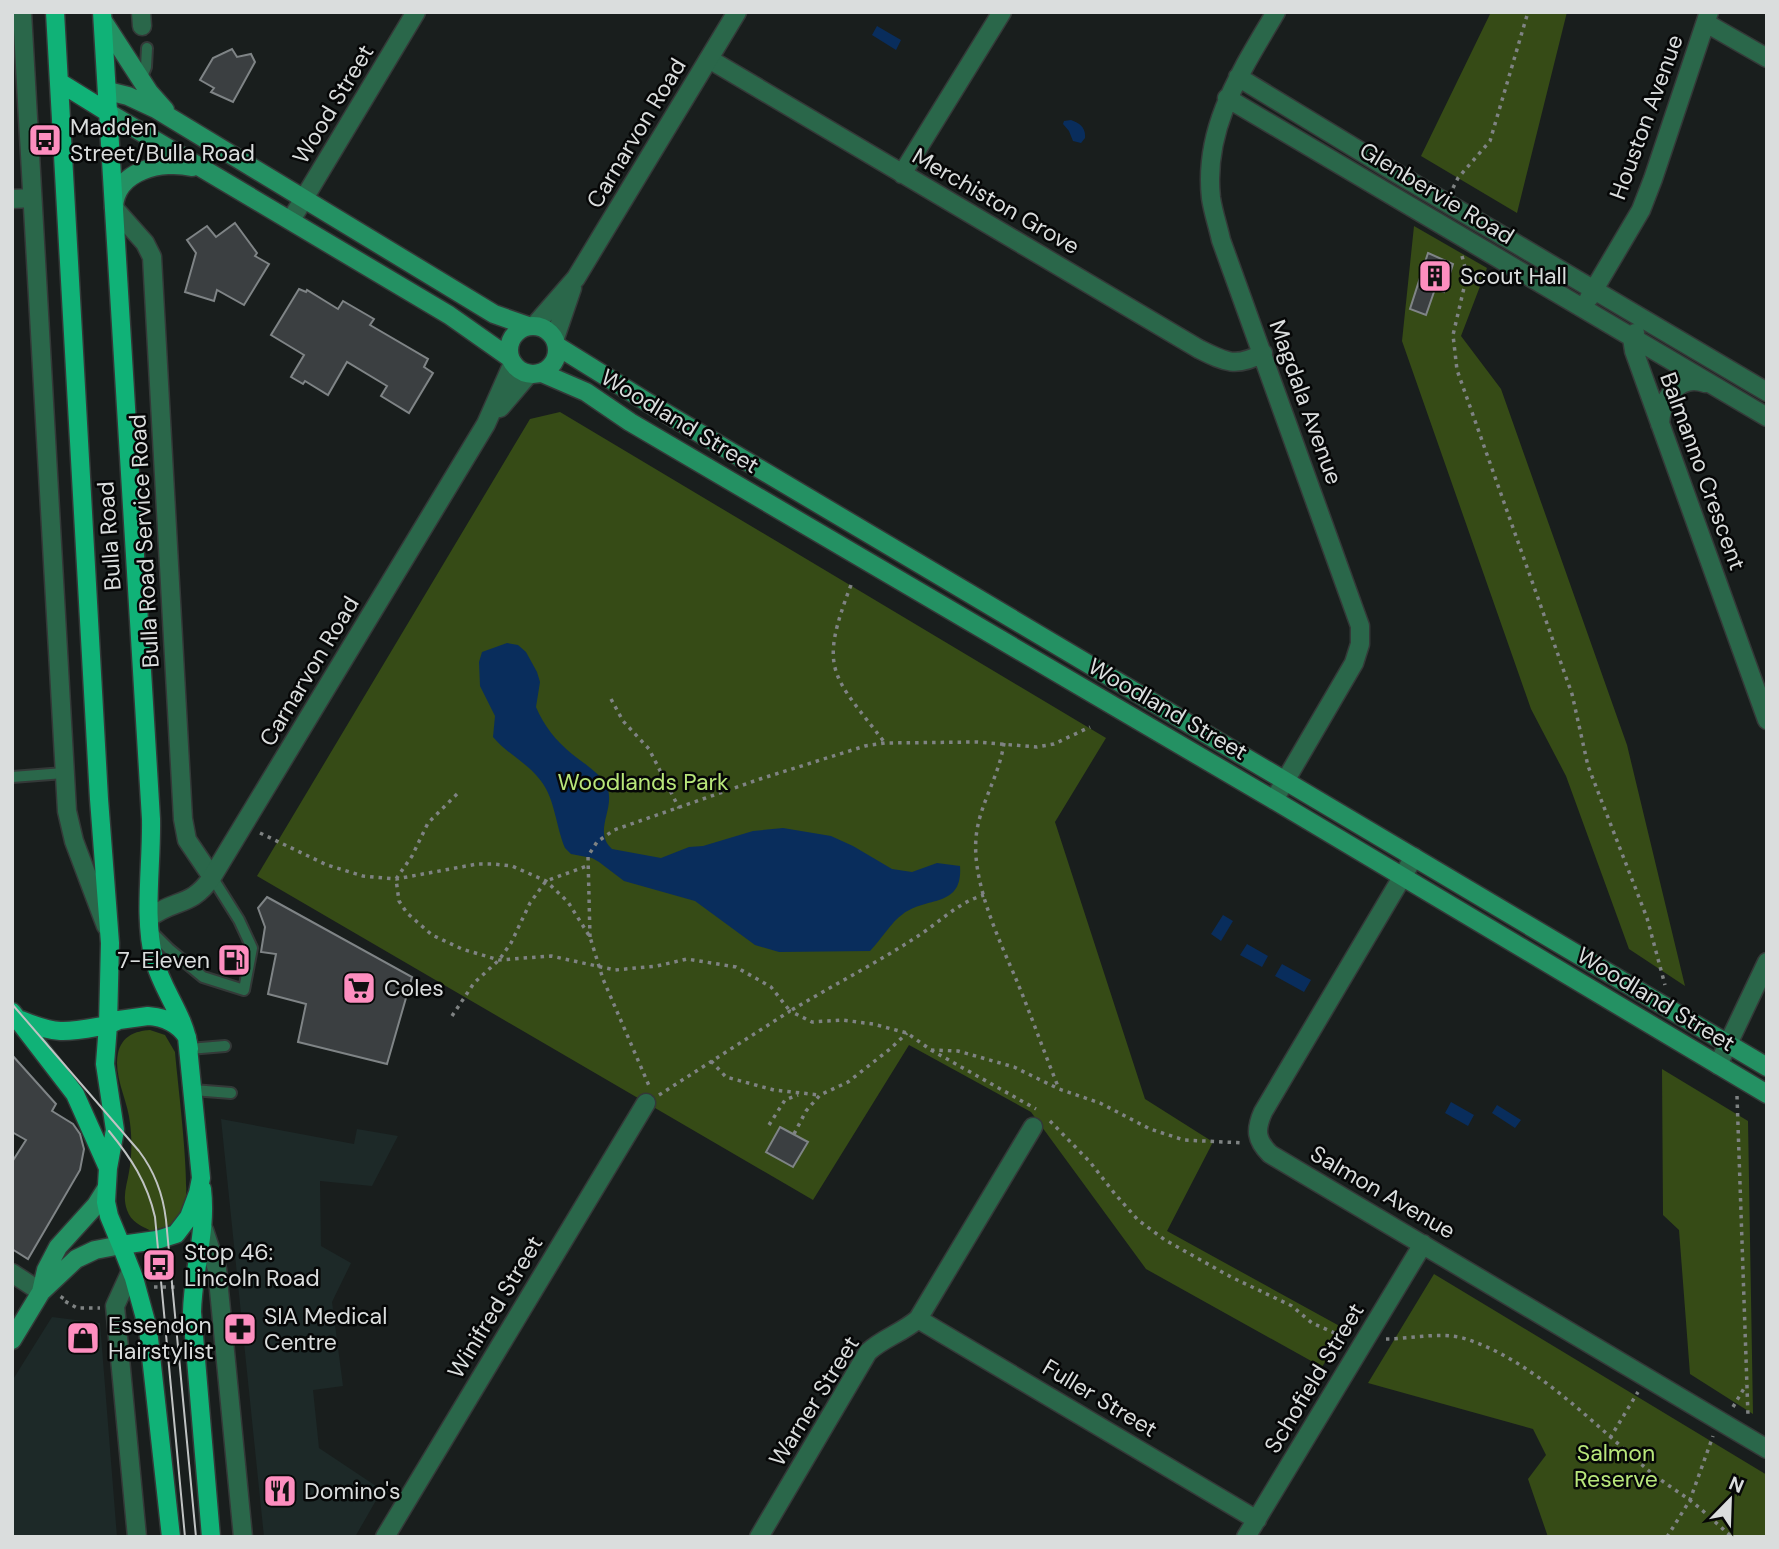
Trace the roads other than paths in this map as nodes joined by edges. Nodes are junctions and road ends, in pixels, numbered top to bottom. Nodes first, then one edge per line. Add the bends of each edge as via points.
1 (22, 12) edge
2 (55, 12) edge
3 (416, 12) edge
4 (737, 12) edge
5 (1002, 12) edge
6 (1276, 12) edge
7 (107, 15) edge
8 (1707, 17) edge
9 (147, 48) dead end
10 (1767, 58) edge
11 (709, 59) junction
12 (1238, 77) junction
13 (141, 79) junction
14 (59, 81) junction
15 (108, 91) junction
16 (1227, 98) junction
17 (109, 113) junction
18 (177, 122) junction
19 (209, 172) junction
20 (1396, 173) junction
21 (902, 174) junction
22 (1386, 191) junction
23 (32, 198) junction
24 (12, 199) edge
25 (304, 199) junction
26 (114, 208) junction
27 (291, 220) junction
28 (576, 278) junction
29 (1595, 289) junction
30 (1583, 309) junction
31 (1643, 318) junction
32 (531, 326) junction
33 (1632, 338) junction
34 (556, 342) junction
35 (1263, 353) junction
36 (512, 361) junction
37 (535, 373) junction
38 (1715, 387) junction
39 (1767, 392) edge
40 (1767, 417) edge
41 (486, 424) junction
42 (1660, 424) junction
43 (776, 479) junction
44 (764, 501) junction
45 (1767, 720) edge
46 (64, 774) junction
47 (12, 777) edge
48 (1284, 780) junction
49 (1274, 800) junction
50 (1414, 857) junction
51 (1403, 876) junction
52 (212, 877) junction
53 (149, 924) junction
54 (110, 936) junction
55 (1767, 962) edge
56 (15, 1015) edge
57 (108, 1025) junction
58 (1728, 1044) junction
59 (225, 1046) dead end
60 (189, 1049) junction
61 (1718, 1065) junction
62 (1767, 1067) edge
63 (193, 1090) junction
64 (231, 1093) dead end
65 (1767, 1094) edge
66 (646, 1103) road end
67 (1034, 1127) dead end
68 (108, 1168) junction
69 (201, 1178) junction
70 (106, 1189) junction
71 (204, 1230) junction
72 (1423, 1244) junction
73 (121, 1245) junction
74 (131, 1271) junction
75 (12, 1273) edge
76 (41, 1292) junction
77 (918, 1319) junction
78 (12, 1340) edge
79 (1767, 1449) edge
80 (1257, 1520) junction
81 (136, 1537) edge
82 (171, 1537) edge
83 (211, 1537) edge
84 (243, 1537) edge
85 (385, 1537) edge
86 (759, 1537) edge
87 (1246, 1537) edge

1 - 23 street
2 - 14 main road, Bulla Road
3 - 25 street, Wood Street
4 - 11 street, Carnarvon Road
5 - 21 street
6 - 12 street, Magdala Avenue
7 - 13 main road
7 - 15 main road, Bulla Road
8 - 10 street
8 - 29 street, Houston Avenue via 1641,210
9 - 13 lane
11 - 21 street, Merchiston Grove
11 - 28 street, Carnarvon Road
12 - 16 street, Magdala Avenue
12 - 20 street, Glenbervie Road
13 - 18 main road
14 - 15 main road
14 - 17 main road
14 - 54 main road, Bulla Road
15 - 17 main road, Bulla Road
15 - 18 main road via 138,100
16 - 22 street, Glenbervie Road
16 - 35 street, Magdala Avenue via 1211,155 1211,199 1221,240
17 - 19 main road
17 - 26 main road, Bulla Road
18 - 25 main road
19 - 26 main road via 173,164 147,169 123,186
19 - 27 main road
20 - 22 street
20 - 29 street, Glenbervie Road
21 - 35 street, Merchiston Grove via 1219,359 1247,362
22 - 30 street, Glenbervie Road
23 - 24 street
23 - 46 street
25 - 27 street, Wood Street
25 - 32 main road via 494,314
26 - 52 street, Bulla Road Service Road via 152,257 183,819 187,840
26 - 53 main road, Bulla Road via 151,819
27 - 36 main road via 449,315
28 - 32 street, Carnarvon Road
28 - 34 street, Carnarvon Road
29 - 30 street, Houston Avenue
29 - 31 street, Glenbervie Road
30 - 33 street, Glenbervie Road
31 - 33 street
31 - 39 street, Glenbervie Road
32 - 34 main road via 542,327
32 - 36 main road via 514,335 509,350
33 - 38 street, Glenbervie Road
33 - 42 street, Balmanno Crescent
34 - 37 main road via 554,362
34 - 43 main road, Woodland Street
35 - 48 street, Magdala Avenue via 1360,626 1354,663
36 - 37 main road
36 - 41 street, Carnarvon Road
37 - 41 street, Carnarvon Road
37 - 44 main road, Woodland Street via 586,391
38 - 40 street, Glenbervie Road
38 - 42 street via 1699,381 1680,384 1664,402
41 - 52 street, Carnarvon Road
42 - 45 street, Balmanno Crescent
43 - 44 main road
43 - 48 main road, Woodland Street
44 - 49 main road, Woodland Street
46 - 47 lane
46 - 54 street via 74,841
48 - 49 street, Magdala Avenue
48 - 50 main road, Woodland Street
49 - 51 main road, Woodland Street
50 - 51 street
50 - 58 main road, Woodland Street
51 - 61 main road, Woodland Street
51 - 72 street, Salmon Avenue via 1256,1133 1270,1154
52 - 53 street, Carnarvon Road via 195,897 163,909
52 - 53 lane via 252,948 244,990 203,977 169,949
53 - 60 main road, Bulla Road via 155,962 185,1026
54 - 57 main road, Bulla Road
55 - 58 street
56 - 57 main road via 51,1032
56 - 68 main road via 71,1088
57 - 60 main road via 143,1017 164,1019 184,1033
57 - 68 main road, Bulla Road via 105,1064 115,1130
58 - 61 street
58 - 62 main road, Woodland Street
59 - 60 lane
60 - 63 main road, Bulla Road
61 - 65 main road, Woodland Street
63 - 64 lane
63 - 69 main road, Bulla Road
66 - 85 street, Winifred Street
67 - 77 street, Warner Street
68 - 70 main road, Bulla Road
69 - 71 main road, Bulla Road
69 - 73 main road via 189,1217 176,1234
70 - 73 main road, Bulla Road via 109,1216
70 - 76 main road via 58,1247
71 - 83 main road, Bulla Road via 193,1292 193,1346
71 - 84 street via 216,1265
72 - 79 street, Salmon Avenue
72 - 80 street, Schofield Street
73 - 74 main road, Bulla Road
73 - 76 main road via 76,1259
74 - 81 street via 106,1307
74 - 82 main road, Bulla Road via 149,1329
75 - 76 street
76 - 78 main road
77 - 80 street, Fuller Street
77 - 86 street, Warner Street via 868,1353
80 - 87 street, Schofield Street

